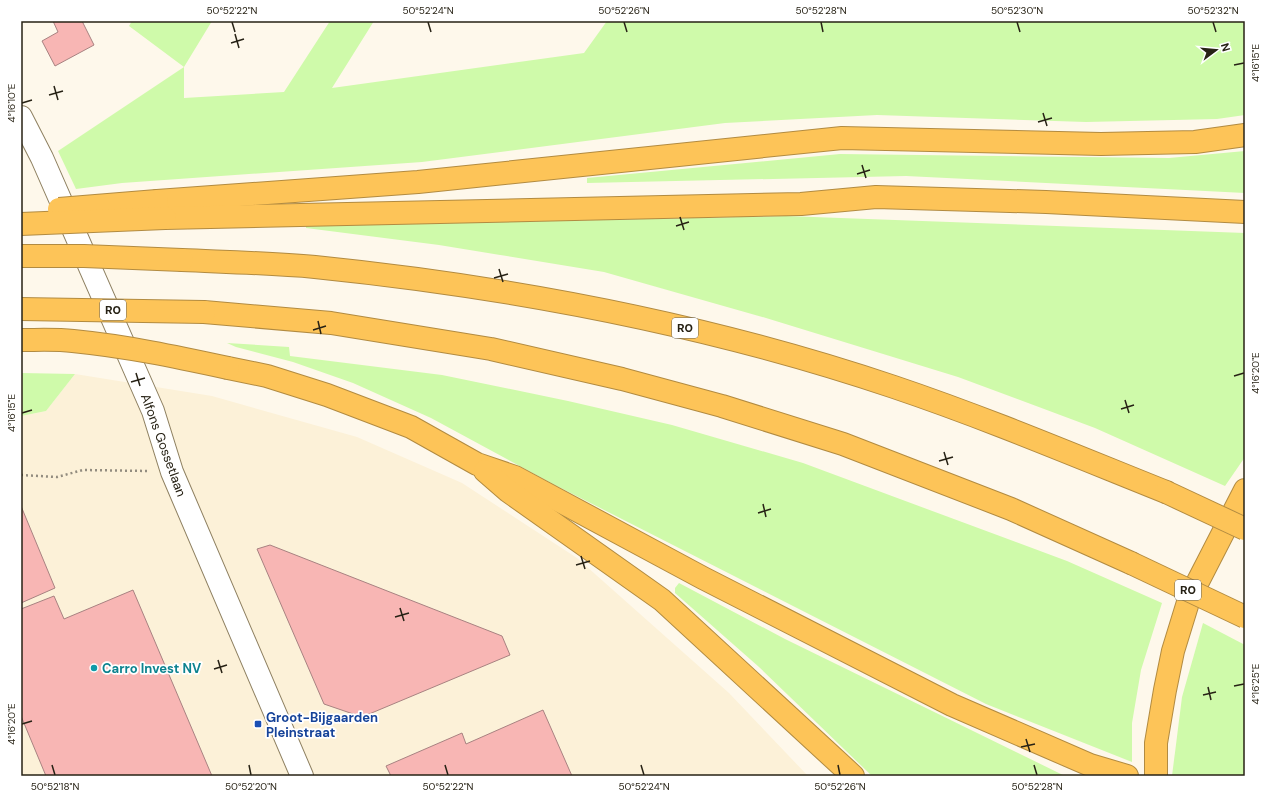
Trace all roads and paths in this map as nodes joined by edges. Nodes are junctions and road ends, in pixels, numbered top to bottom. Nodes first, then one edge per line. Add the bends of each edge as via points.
1 (21, 117) edge
2 (1245, 135) edge
3 (161, 210) junction
4 (21, 212) edge
5 (1245, 212) edge
6 (21, 224) edge
7 (21, 256) edge
8 (21, 309) edge
9 (21, 340) edge
10 (477, 464) junction
11 (172, 472) junction
12 (21, 474) edge
13 (1245, 490) edge
14 (1245, 529) edge
15 (1245, 617) edge
16 (302, 776) edge
17 (853, 776) edge
18 (1127, 776) edge
19 (1156, 776) edge

1 - 11 street, Alfons Gossetlaan via 42,158 153,412
2 - 3 highway via 1195,142 1101,144 842,138
3 - 4 highway, bridge
3 - 5 highway via 800,204 876,197
3 - 6 highway, bridge
7 - 14 highway, R0, bridge via 84,256 312,267 415,279 543,299 654,321 772,351 893,387 1015,431 1166,492
8 - 15 highway, R0, bridge via 204,312 331,324 492,349 622,379 715,404 843,444 1011,509
9 - 10 highway, bridge via 109,345 267,376 327,395 411,427
10 - 17 highway via 508,491 662,600
10 - 18 highway via 515,477 703,578 952,704 1090,764
11 - 12 path via 83,470 57,477
11 - 16 street, Alfons Gossetlaan
13 - 19 highway via 1189,600 1173,651 1156,743

